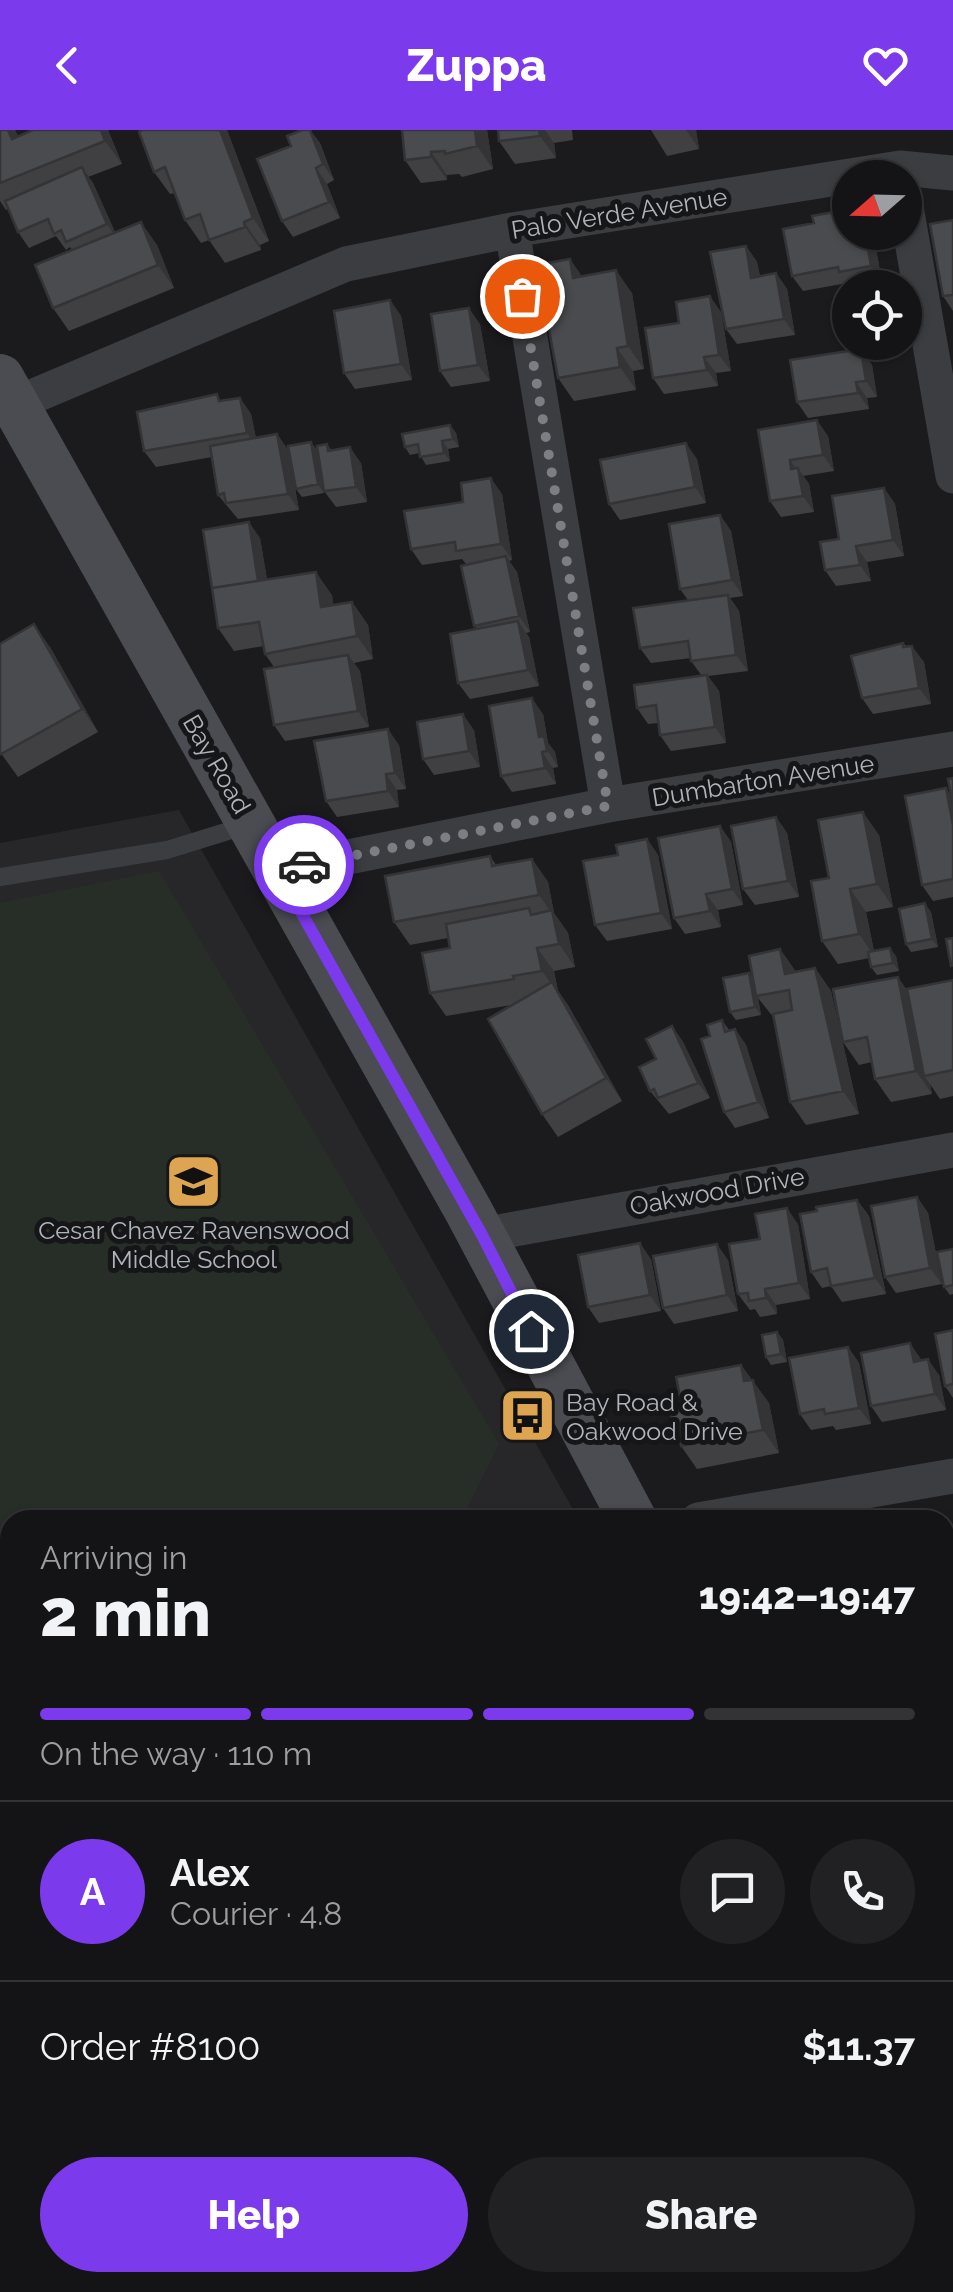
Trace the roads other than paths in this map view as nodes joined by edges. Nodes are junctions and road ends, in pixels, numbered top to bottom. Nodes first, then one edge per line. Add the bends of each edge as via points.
1 (953, 173) edge
2 (922, 178) edge
3 (832, 191) edge
4 (512, 230) junction
5 (914, 250) edge
6 (7, 391) edge
7 (953, 476) edge
8 (953, 749) edge
9 (608, 806) junction
10 (251, 824) junction
11 (278, 871) junction
12 (0, 878) edge
13 (953, 1150) edge
14 (482, 1235) junction
15 (953, 1476) edge
16 (628, 1510) edge
17 (756, 1510) edge

1 - 2 street, Palo Verde Avenue
3 - 4 street, Palo Verde Avenue
4 - 6 street, Palo Verde Avenue via 346,264
4 - 9 street
5 - 7 street
6 - 10 main road, Bay Road
8 - 9 street, Dumbarton Avenue
9 - 11 street, Dumbarton Avenue
10 - 11 main road, Bay Road
10 - 12 lane via 168,850
11 - 14 main road, Bay Road
13 - 14 street, Oakwood Drive
14 - 16 main road, Bay Road
15 - 17 street

